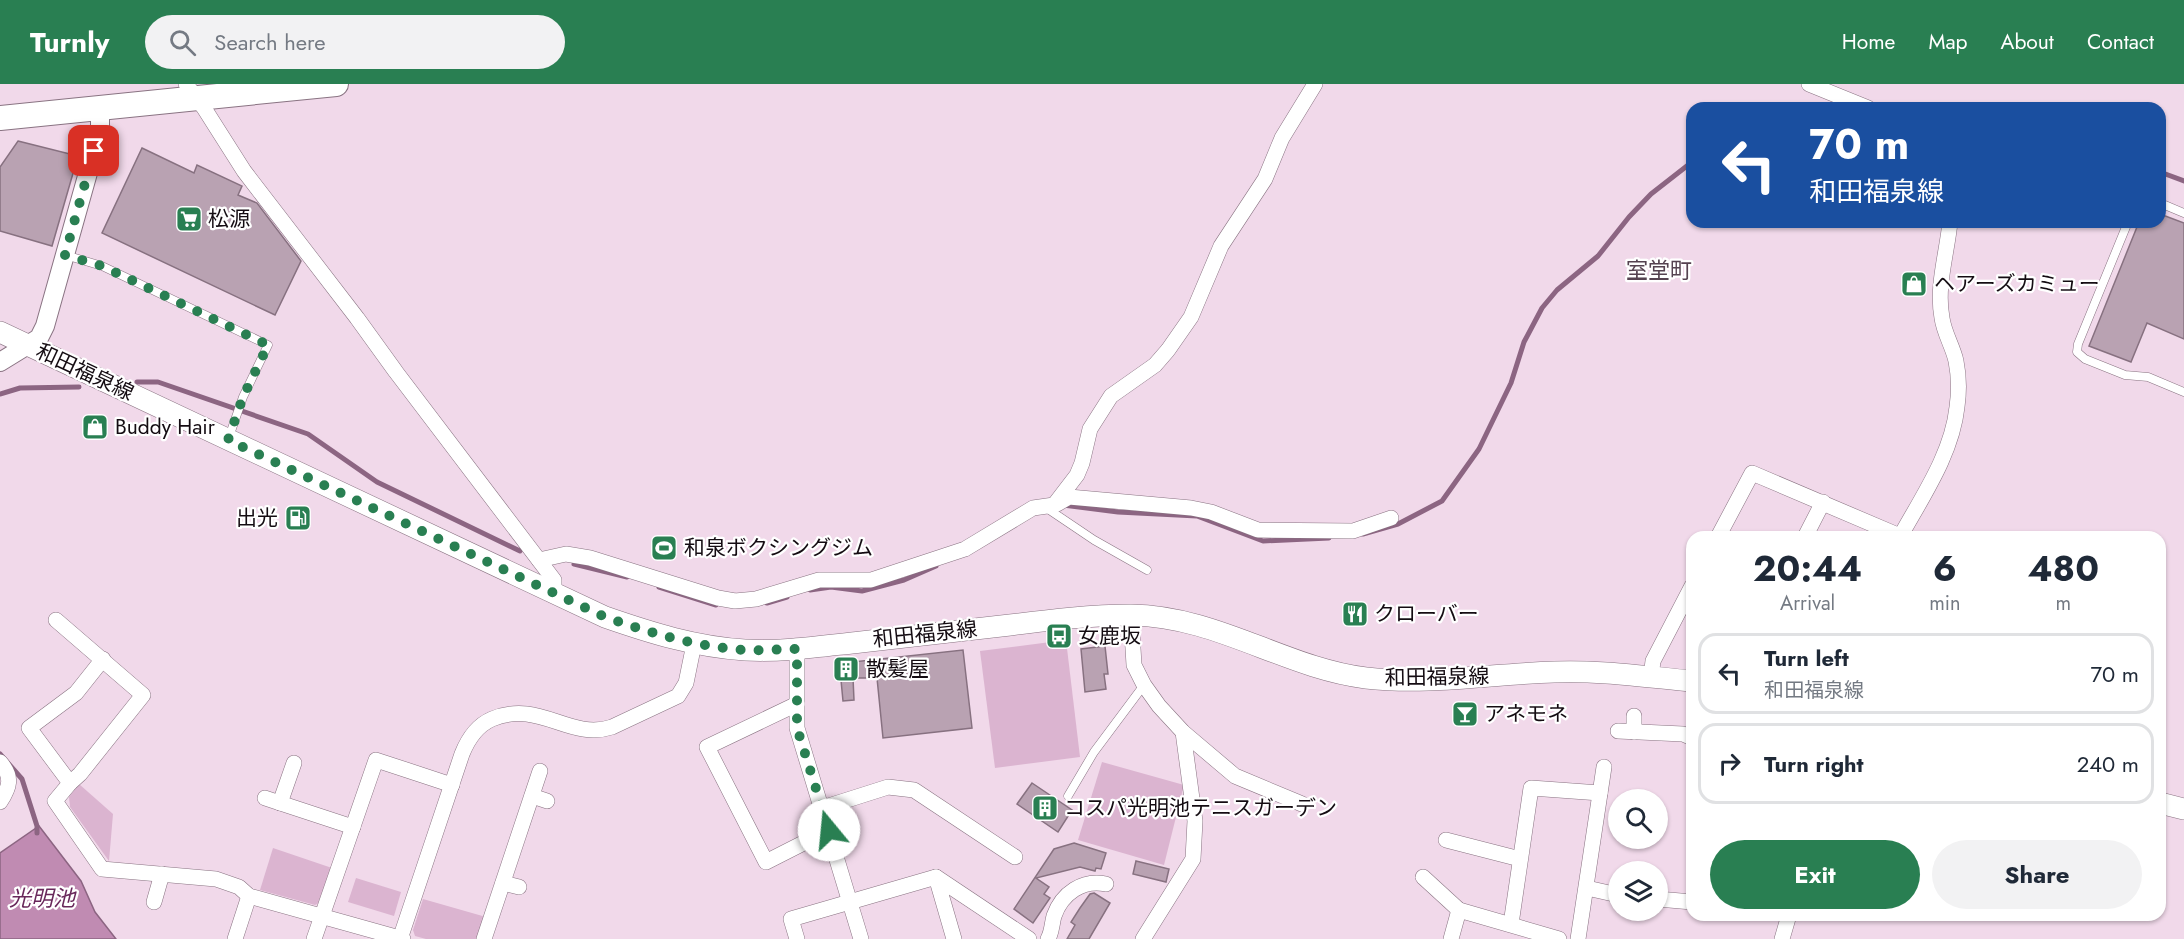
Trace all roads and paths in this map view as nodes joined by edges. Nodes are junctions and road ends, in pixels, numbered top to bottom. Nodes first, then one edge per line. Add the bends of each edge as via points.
1 (336, 84) edge
2 (1315, 84) edge
3 (1809, 84) edge
4 (191, 91) edge
5 (1853, 102) edge
6 (100, 109) junction
7 (0, 118) edge
8 (2166, 206) edge
9 (2184, 213) edge
10 (1949, 228) edge
11 (2126, 228) edge
12 (65, 255) junction
13 (0, 332) edge
14 (29, 345) junction
15 (0, 362) edge
16 (2184, 392) edge
17 (228, 440) junction
18 (1823, 502) junction
19 (1049, 506) junction
20 (1392, 519) dead end
21 (1721, 531) edge
22 (1808, 531) edge
23 (1887, 531) edge
24 (1903, 531) edge
25 (539, 560) junction
26 (1147, 570) dead end
27 (554, 592) junction
28 (1686, 598) edge
29 (1131, 615) junction
30 (56, 620) dead end
31 (693, 644) junction
32 (797, 649) junction
33 (103, 659) junction
34 (1651, 677) junction
35 (1686, 680) edge
36 (1144, 684) junction
37 (797, 704) junction
38 (1618, 731) dead end
39 (1183, 732) junction
40 (1686, 735) edge
41 (0, 762) edge
42 (294, 763) dead end
43 (1604, 767) dead end
44 (540, 771) dead end
45 (70, 783) junction
46 (452, 785) junction
47 (1600, 793) junction
48 (532, 796) junction
49 (1068, 796) dead end
50 (265, 798) dead end
51 (547, 801) dead end
52 (0, 802) edge
53 (280, 803) junction
54 (1302, 804) dead end
55 (2166, 804) edge
56 (822, 808) junction
57 (2184, 809) edge
58 (352, 827) junction
59 (829, 830) junction
60 (1446, 840) dead end
61 (1015, 857) dead end
62 (1520, 859) junction
63 (162, 874) junction
64 (936, 877) junction
65 (1423, 877) dead end
66 (503, 882) junction
67 (1106, 884) dead end
68 (519, 887) dead end
69 (1587, 888) junction
70 (1608, 893) edge
71 (249, 896) junction
72 (1668, 900) edge
73 (850, 901) junction
74 (1686, 901) edge
75 (154, 902) dead end
76 (1459, 910) junction
77 (322, 915) junction
78 (1787, 921) edge
79 (1511, 924) junction
80 (235, 939) edge
81 (315, 939) edge
82 (401, 939) edge
83 (484, 939) edge
84 (797, 939) edge
85 (861, 939) edge
86 (954, 939) edge
87 (1029, 939) edge
88 (1048, 939) edge
89 (1143, 939) edge
90 (1451, 939) edge
91 (1559, 939) edge
92 (1578, 939) edge
93 (1782, 939) edge

1 - 4 highway
2 - 19 street via 1282,138 1265,179 1221,246 1191,317 1155,365 1111,396 1090,429 1077,475
3 - 5 street
4 - 6 highway
4 - 25 street via 244,171
6 - 7 highway
6 - 12 street via 100,130
8 - 9 lane
10 - 24 street via 1940,298 1956,361 1957,409 1944,450
11 - 16 lane via 2077,352 2125,375 2148,377
12 - 14 street via 45,326 39,338
12 - 17 lane via 102,266 268,345
13 - 14 main road, 和田福泉線
14 - 15 street
14 - 17 main road, 和田福泉線
17 - 27 main road, 和田福泉線
18 - 21 street via 1752,472
18 - 22 street
18 - 23 street
19 - 20 street via 1069,497 1191,508 1258,530 1353,531
19 - 25 street via 1033,507 965,549 871,580 819,580 756,599 718,598 590,558 566,554
19 - 26 lane via 1094,540
25 - 27 street via 554,580
27 - 31 main road, 和田福泉線 via 616,621
28 - 34 street via 1653,661
29 - 32 main road, 和田福泉線
29 - 34 main road, 和田福泉線 via 1193,623 1314,666 1362,677 1407,681 1556,672
29 - 36 street via 1134,665
30 - 33 street
31 - 32 main road, 和田福泉線 via 746,650
31 - 46 street via 686,683 678,696 602,730 585,730 522,712 489,721 465,746
32 - 37 street
33 - 45 street via 143,695
33 - 45 street via 76,693 29,728
34 - 35 main road, 和田福泉線
36 - 39 street
36 - 49 lane via 1094,752
37 - 56 street via 797,728
37 - 59 street via 707,747 766,862
38 - 40 street via 1634,724
39 - 54 street via 1235,776
39 - 89 street via 1195,821 1193,859
41 - 52 street via 9,778 9,788
42 - 53 street
43 - 47 street
44 - 48 street
45 - 63 street via 55,801 102,869
46 - 58 street via 376,760
46 - 82 street
47 - 62 street via 1531,788
47 - 69 street
48 - 51 street
48 - 66 street
50 - 53 street
53 - 58 street
55 - 57 main road
56 - 59 street
56 - 61 street via 888,787 914,790
58 - 77 street
59 - 73 street
60 - 62 street
62 - 79 street
63 - 71 street via 216,879 239,887
63 - 75 street
64 - 73 street
64 - 86 street
64 - 87 street
65 - 76 street
66 - 68 street
66 - 83 street
67 - 88 street via 1094,882 1066,895 1056,910
69 - 70 street
69 - 92 street
71 - 77 street
71 - 80 street
72 - 74 street
73 - 84 street via 791,919
73 - 85 street
76 - 79 street
76 - 90 street
77 - 81 street
77 - 82 street
78 - 93 street
79 - 91 street

